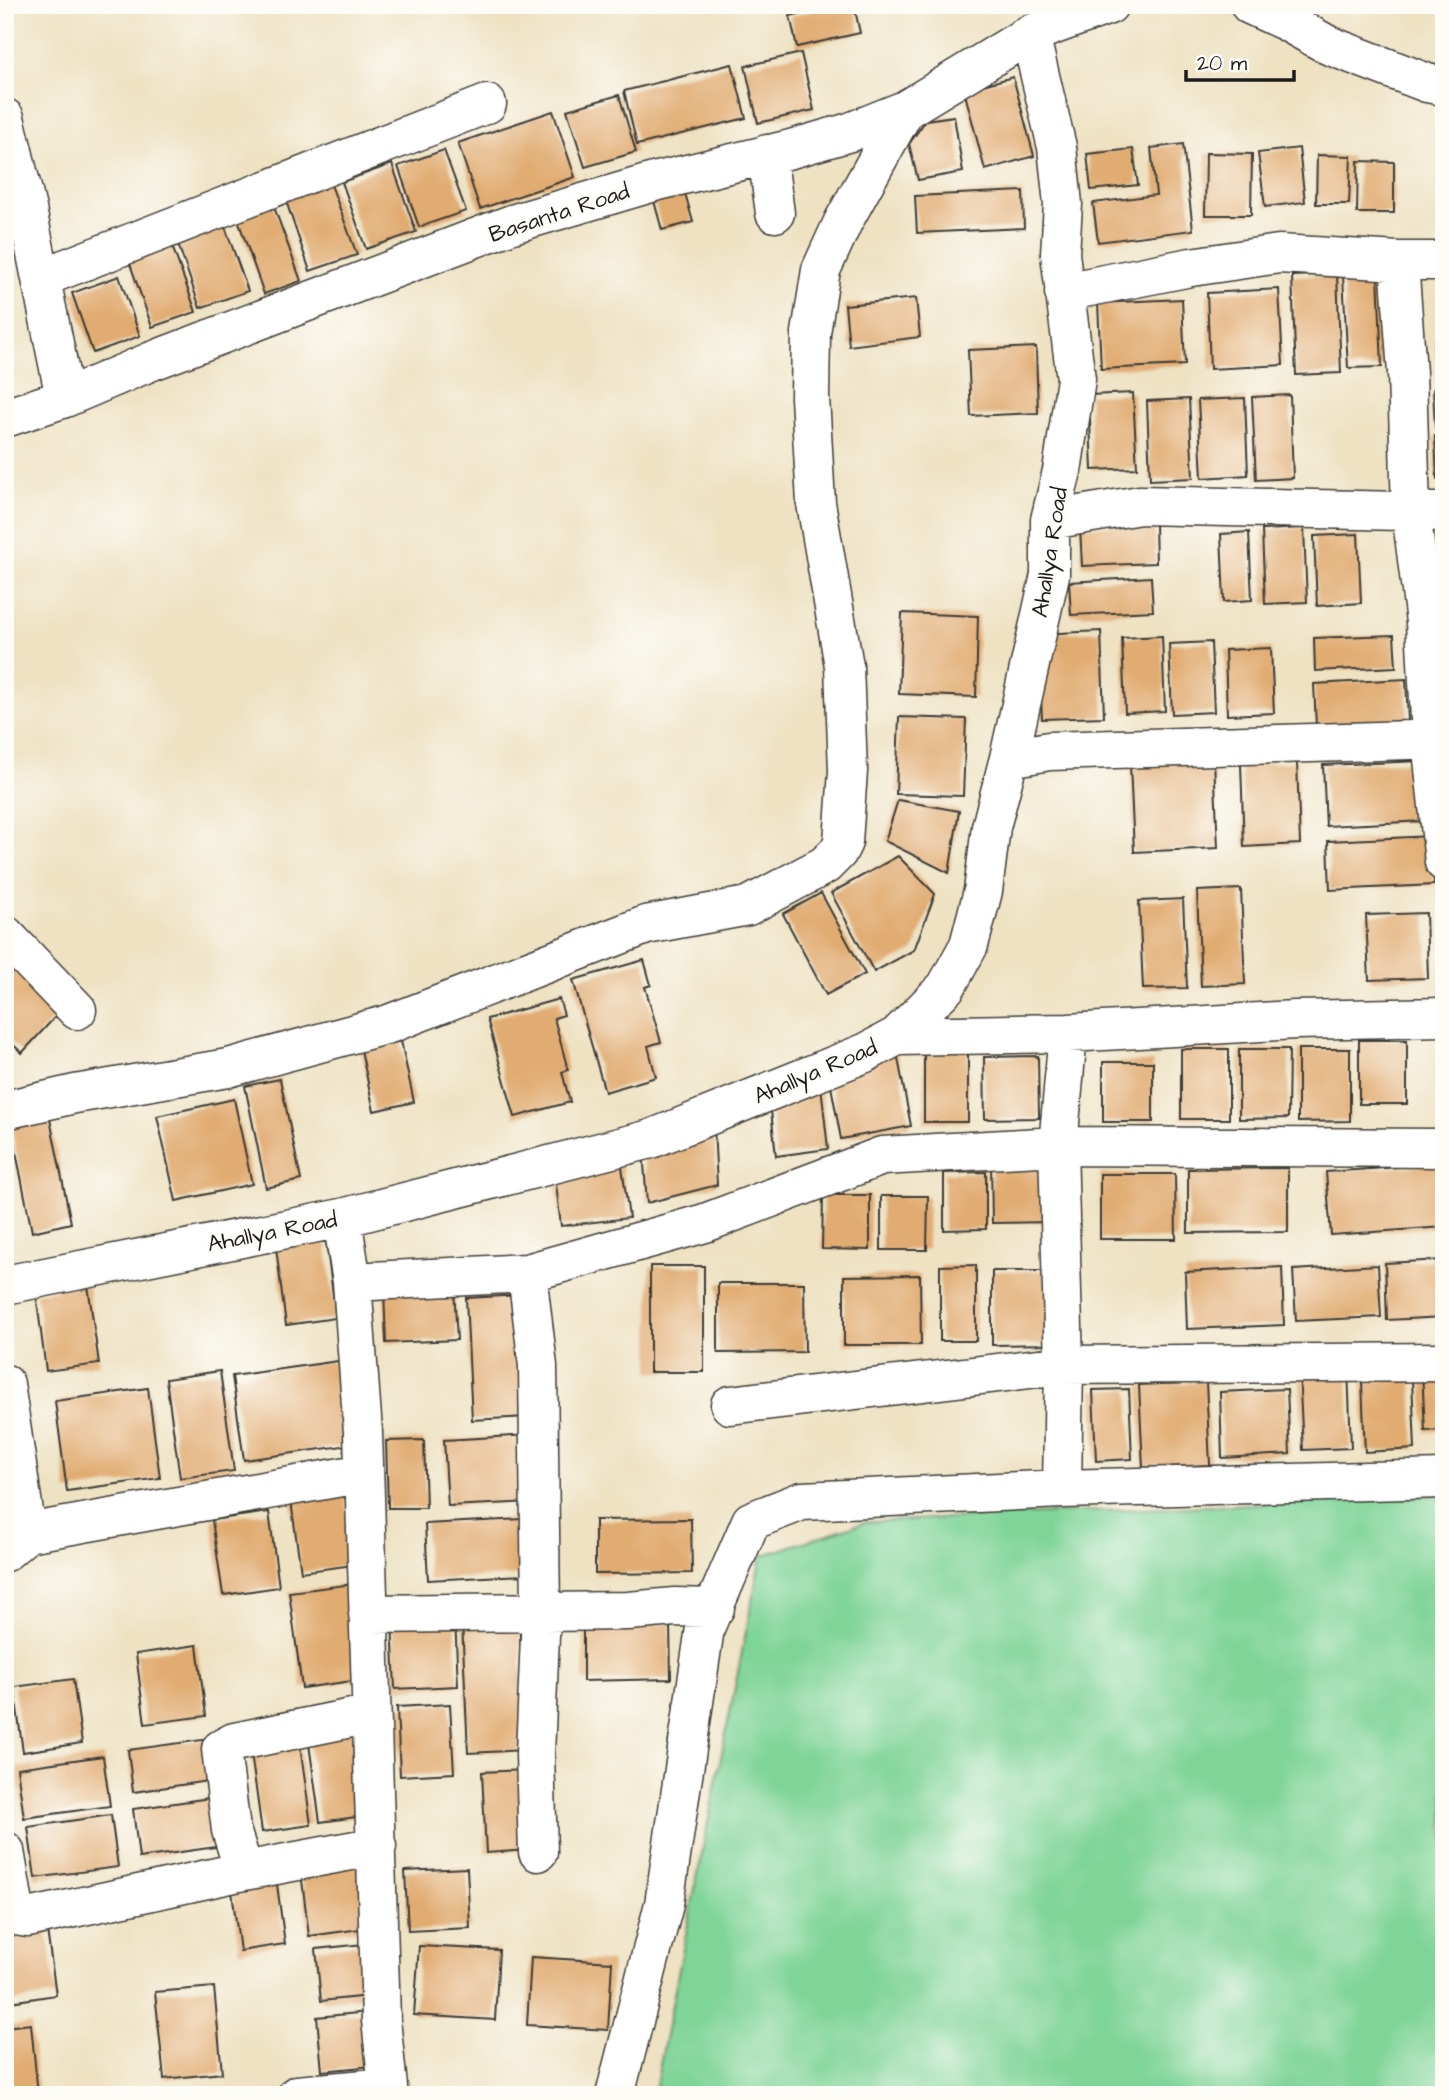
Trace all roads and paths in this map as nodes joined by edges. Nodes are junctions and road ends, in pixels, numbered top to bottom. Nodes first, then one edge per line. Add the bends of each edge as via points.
1 (1109, 5) edge
2 (1250, 5) edge
3 (1030, 34) junction
4 (1444, 86) edge
5 (486, 104) dead end
6 (905, 110) junction
7 (5, 118) edge
8 (766, 154) junction
9 (775, 214) dead end
10 (1399, 261) junction
11 (1444, 261) edge
12 (41, 278) junction
13 (1064, 292) junction
14 (65, 398) junction
15 (5, 418) edge
16 (1427, 512) edge
17 (1050, 520) junction
18 (1437, 739) edge
19 (1009, 758) junction
20 (1444, 862) edge
21 (5, 935) edge
22 (77, 1010) dead end
23 (1444, 1017) edge
24 (1068, 1033) junction
25 (897, 1036) junction
26 (5, 1110) edge
27 (1058, 1146) junction
28 (1444, 1148) edge
29 (342, 1218) junction
30 (527, 1273) junction
31 (352, 1282) junction
32 (5, 1285) edge
33 (1444, 1362) edge
34 (1064, 1365) junction
35 (5, 1384) edge
36 (730, 1405) dead end
37 (364, 1474) junction
38 (1444, 1479) edge
39 (1062, 1489) junction
40 (16, 1542) edge
41 (715, 1608) junction
42 (541, 1612) junction
43 (368, 1614) junction
44 (371, 1714) junction
45 (377, 1846) junction
46 (5, 1851) edge
47 (538, 1852) dead end
48 (244, 1871) junction
49 (297, 2095) edge
50 (615, 2095) edge

1 - 3 street, Basanta Road
2 - 4 street via 1328,45
3 - 6 street, Basanta Road
3 - 13 street, Ahallya Road via 1057,147
5 - 12 street
6 - 8 street, Basanta Road via 850,132
6 - 26 street via 821,270 811,333 816,503 845,679 848,771 843,842 838,852 825,865 747,906 646,925 389,1024 228,1068
7 - 12 street
8 - 9 street
8 - 14 street, Basanta Road via 512,224
10 - 11 street
10 - 13 street via 1279,254
10 - 16 street via 1407,373
12 - 14 street
13 - 17 street, Ahallya Road via 1076,379
14 - 15 street, Basanta Road
16 - 17 street via 1140,505
16 - 18 street via 1425,622
17 - 19 street, Ahallya Road via 1050,575
18 - 19 street via 1049,751
18 - 20 street
19 - 25 street, Ahallya Road via 969,944 946,987
21 - 22 street
23 - 24 street
24 - 25 street
24 - 27 street
25 - 29 street, Ahallya Road via 651,1139
27 - 28 street
27 - 30 street via 883,1156 705,1223
27 - 34 street
29 - 31 street
29 - 32 street, Ahallya Road
30 - 31 street
30 - 42 street via 538,1366
31 - 37 street
33 - 34 street
34 - 36 street
34 - 39 street
35 - 40 street
37 - 40 street
37 - 43 street
38 - 39 street
39 - 41 street via 802,1501 751,1521
41 - 42 street
41 - 50 street via 705,1628 664,1904
42 - 43 street
42 - 47 street via 535,1754
43 - 44 street
44 - 45 street
44 - 48 street via 246,1739 221,1749 231,1830
45 - 48 street
45 - 49 street via 381,2020 388,2087
46 - 48 street via 16,1916 28,1918

